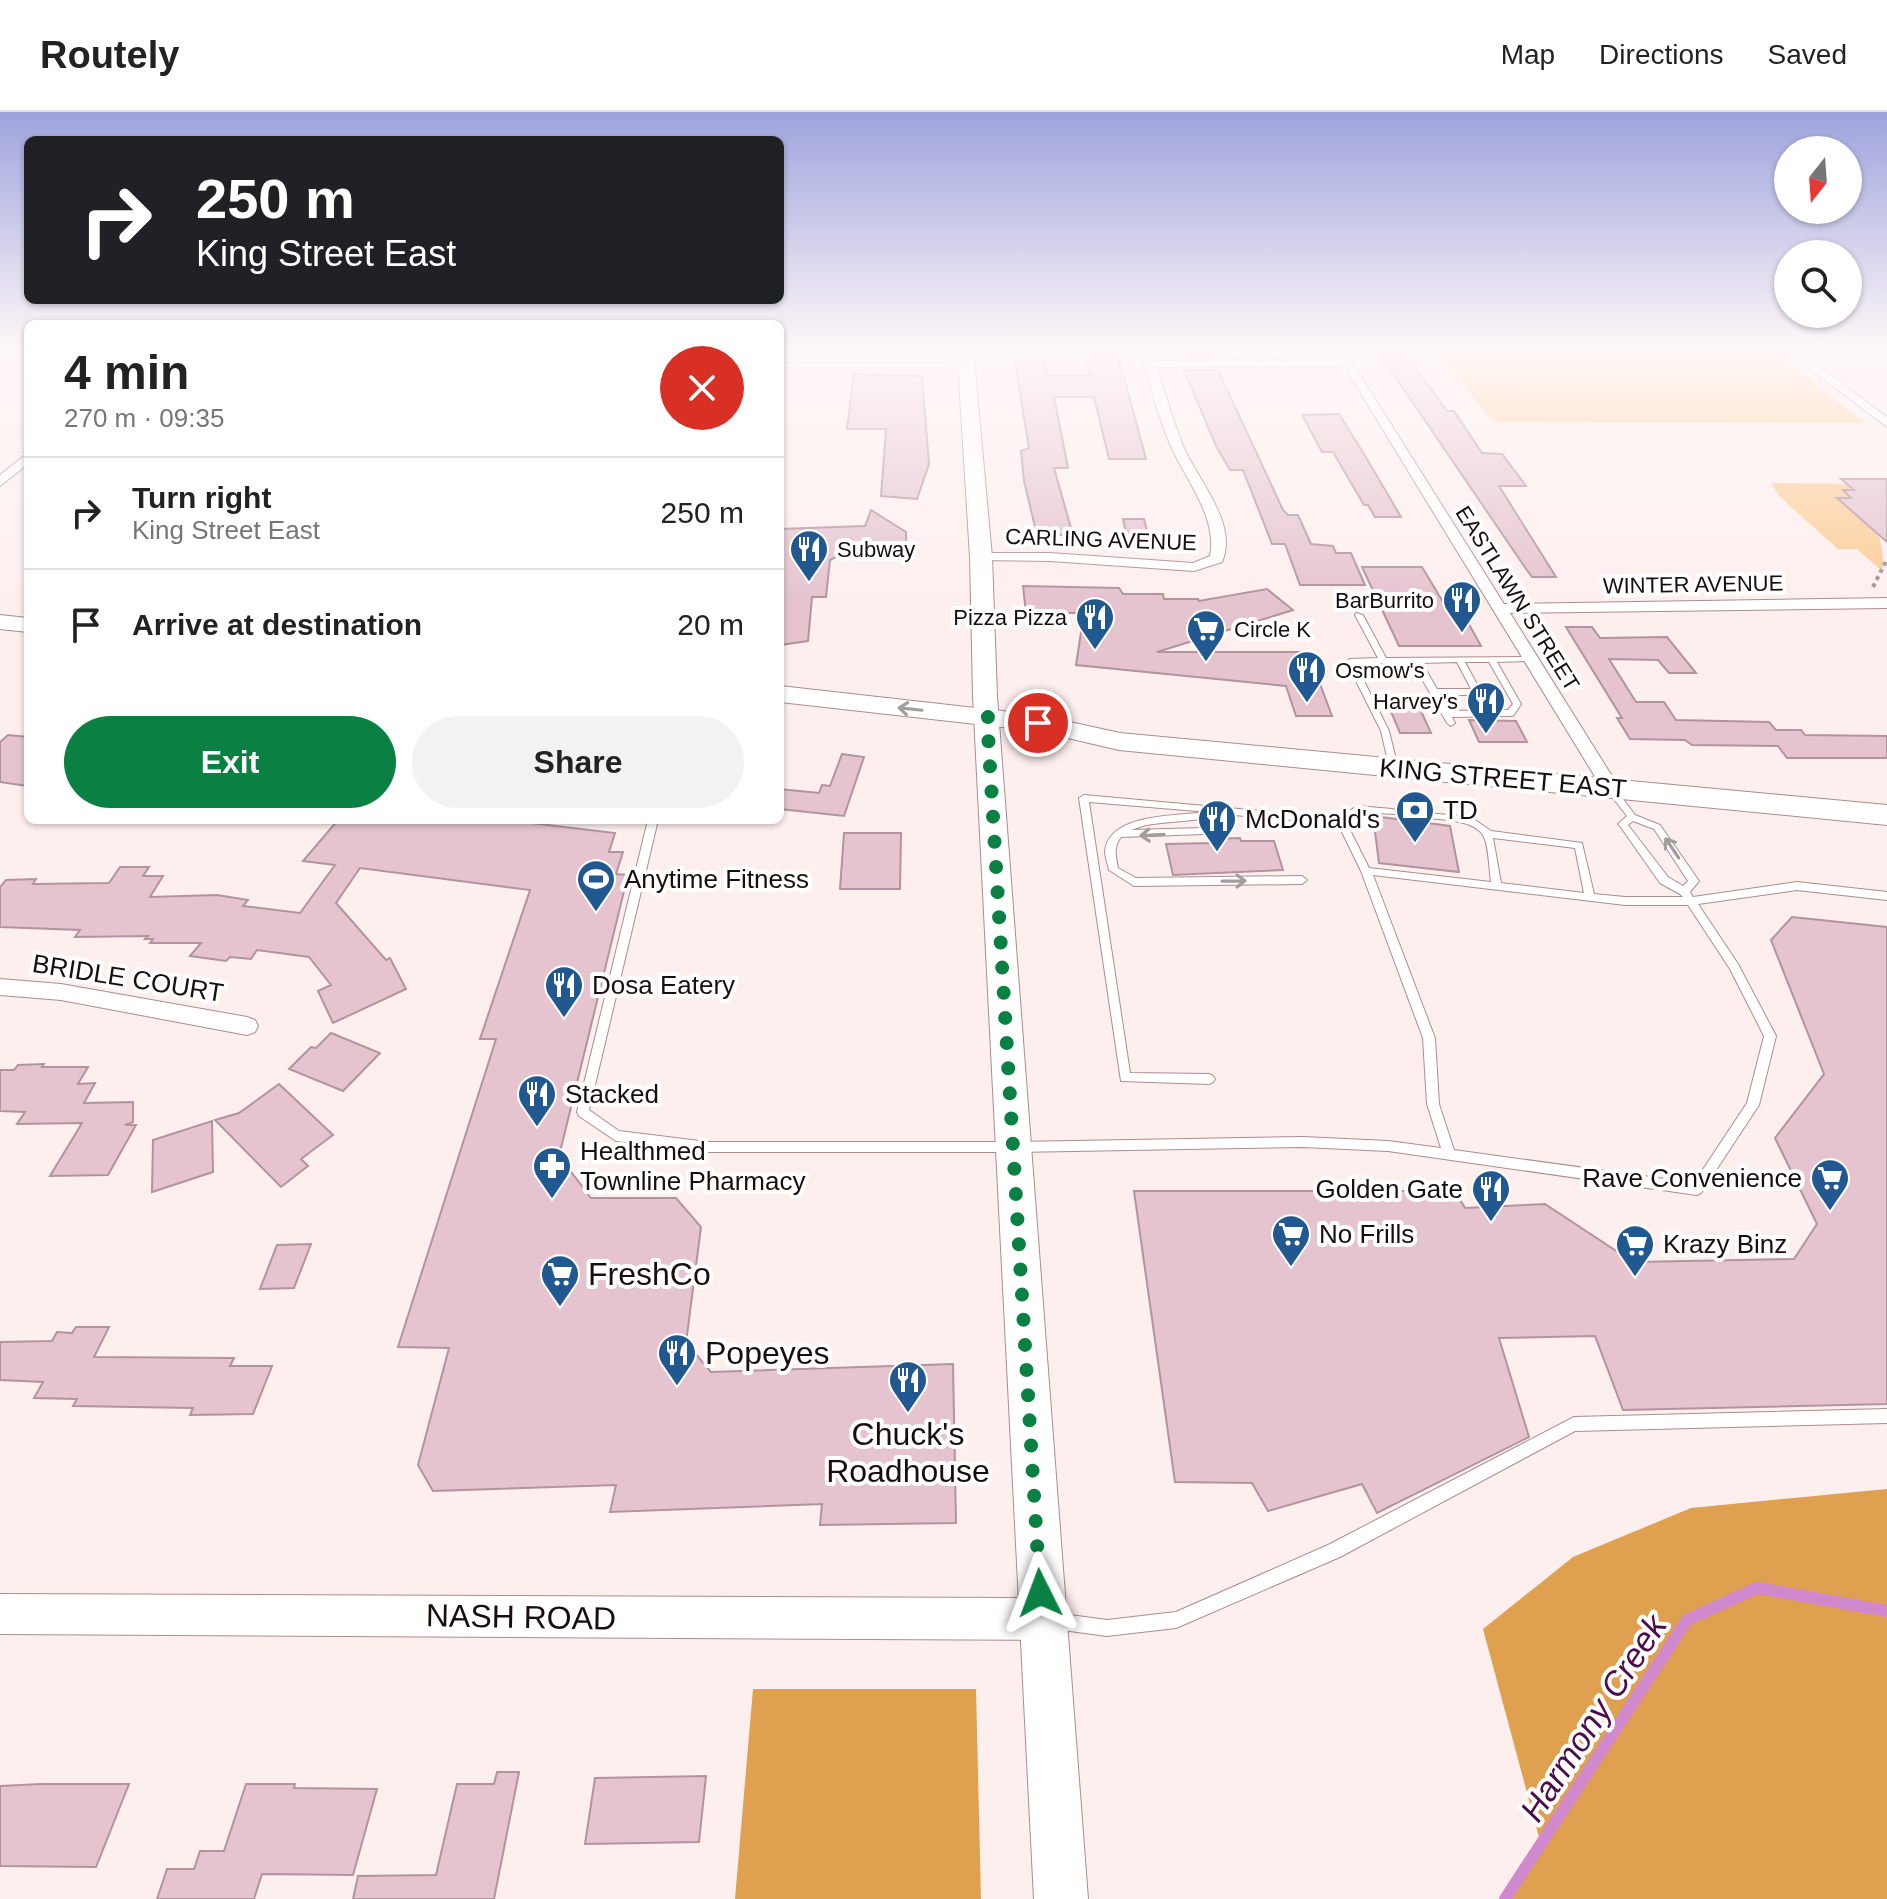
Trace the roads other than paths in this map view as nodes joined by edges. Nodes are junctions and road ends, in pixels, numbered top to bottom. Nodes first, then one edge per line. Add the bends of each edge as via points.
1 (971, 431) edge
2 (1173, 431) edge
3 (1390, 431) edge
4 (24, 461) edge
5 (0, 482) edge
6 (981, 557) junction
7 (1884, 603) edge
8 (1500, 609) junction
9 (1359, 615) dead end
10 (0, 622) edge
11 (24, 625) edge
12 (1491, 659) junction
13 (1530, 659) junction
14 (1416, 660) junction
15 (1460, 660) junction
16 (1383, 661) junction
17 (1434, 692) junction
18 (784, 695) edge
19 (784, 716) edge
20 (988, 729) junction
21 (1393, 768) junction
22 (1611, 789) junction
23 (1392, 812) dead end
24 (1235, 813) junction
25 (1404, 814) dead end
26 (1887, 815) edge
27 (1632, 817) junction
28 (1341, 821) junction
29 (652, 824) edge
30 (1122, 834) junction
31 (1488, 834) junction
32 (1366, 871) junction
33 (1302, 880) dead end
34 (1497, 886) junction
35 (1688, 896) junction
36 (1887, 896) edge
37 (1590, 897) junction
38 (0, 987) edge
39 (247, 1026) dead end
40 (1209, 1079) dead end
41 (1014, 1147) junction
42 (1449, 1154) junction
43 (1887, 1416) edge
44 (0, 1614) edge
45 (1042, 1619) junction
46 (1061, 1899) edge

1 - 6 main road
2 - 6 street, CARLING AVENUE via 1218,537 1217,559 1194,567
3 - 8 street, EASTLAWN STREET
4 - 5 street
6 - 20 main road
7 - 8 street, WINTER AVENUE
8 - 13 street, EASTLAWN STREET
9 - 16 lane
10 - 11 main road
12 - 13 lane
12 - 15 lane
12 - 17 lane via 1517,704 1511,713 1449,719
13 - 22 street, EASTLAWN STREET
14 - 15 lane
14 - 16 lane
14 - 17 lane
15 - 17 lane via 1477,692
16 - 21 lane via 1350,661 1385,731
20 -> 18 main road
19 - 20 main road
20 - 21 main road, KING STREET EAST via 1068,748 1119,741
20 - 41 main road
21 - 22 main road, KING STREET EAST
22 - 26 main road, KING STREET EAST
22 - 27 lane
23 - 28 lane via 1357,809
24 - 28 lane
24 - 30 lane via 1144,821
24 -> 30 lane via 1229,823 1203,831
24 - 40 lane via 1084,798 1125,1078
25 - 31 lane via 1470,821
35 -> 27 lane via 1694,881 1657,827
27 - 35 lane via 1623,824 1664,880
28 - 32 lane
29 - 41 lane via 583,1112 616,1136 708,1147
30 -> 33 lane via 1114,840 1110,861 1114,870 1134,882
31 - 34 lane
31 - 37 lane via 1579,845
32 - 34 lane
32 - 42 lane via 1429,1038 1433,1104
34 - 37 lane
35 - 36 lane via 1797,886
35 - 37 lane via 1625,901
35 - 42 lane via 1770,1036 1753,1105 1697,1189
38 - 39 street, BRIDLE COURT via 61,992
41 - 42 lane via 1303,1142
41 - 45 main road
43 - 45 lane via 1574,1424 1334,1551 1176,1620 1107,1628
44 - 45 street, NASH ROAD
45 - 46 main road

